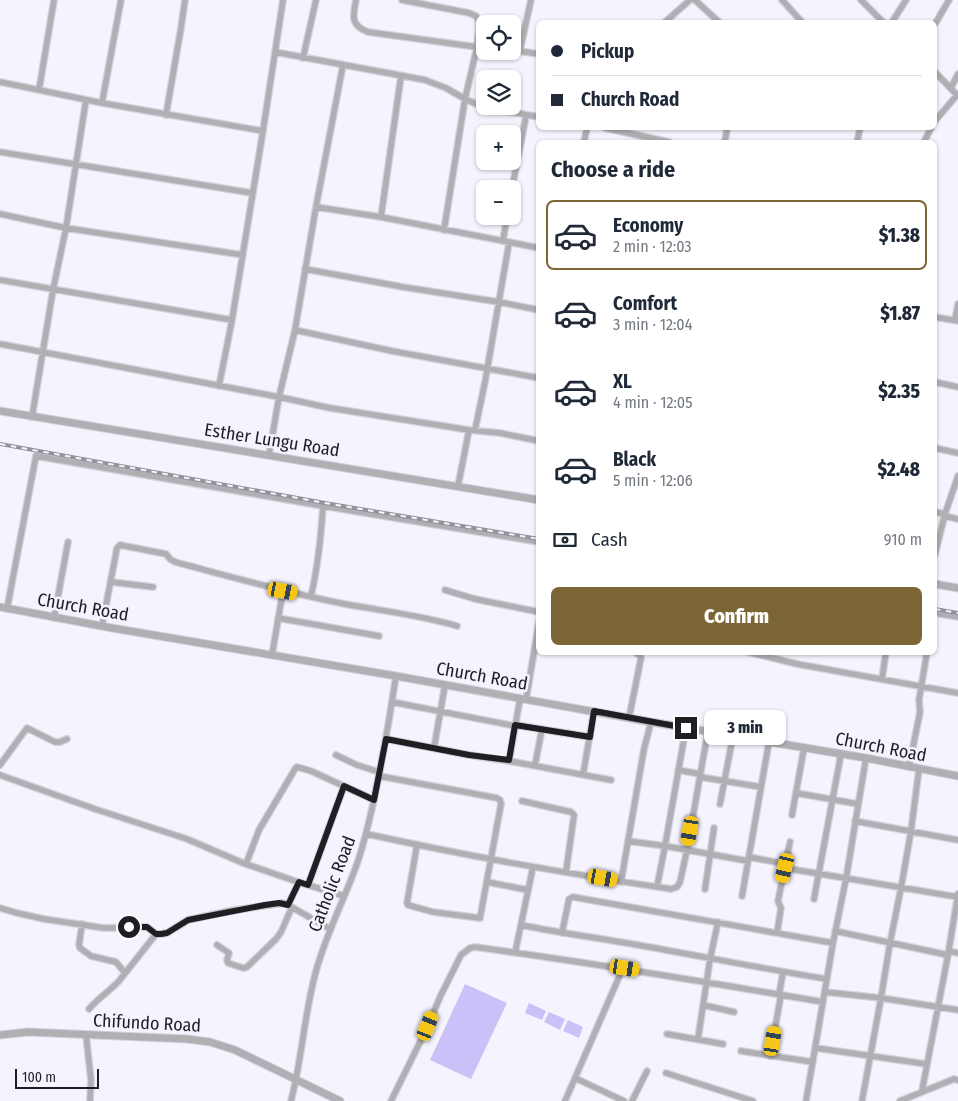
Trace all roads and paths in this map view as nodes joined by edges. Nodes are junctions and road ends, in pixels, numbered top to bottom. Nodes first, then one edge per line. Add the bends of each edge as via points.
1 (54, 0) edge
2 (121, 0) edge
3 (185, 0) edge
4 (283, 0) edge
5 (316, 0) edge
6 (356, 0) edge
7 (402, 0) edge
8 (531, 0) edge
9 (690, 0) edge
10 (695, 0) edge
11 (782, 0) edge
12 (860, 0) edge
13 (906, 0) edge
14 (949, 0) edge
15 (476, 16) edge
16 (667, 20) edge
17 (717, 20) edge
18 (800, 20) edge
19 (881, 20) edge
20 (893, 20) edge
21 (937, 21) edge
22 (521, 45) edge
23 (476, 47) edge
24 (521, 50) edge
25 (476, 51) edge
26 (275, 52) junction
27 (536, 53) edge
28 (303, 58) junction
29 (343, 65) junction
30 (937, 74) edge
31 (958, 74) edge
32 (402, 76) junction
33 (0, 82) edge
34 (952, 88) junction
35 (39, 90) junction
36 (957, 95) edge
37 (465, 99) junction
38 (86, 100) junction
39 (102, 103) junction
40 (166, 114) junction
41 (526, 116) junction
42 (536, 118) edge
43 (937, 119) edge
44 (614, 130) edge
45 (264, 131) junction
46 (660, 140) edge
47 (0, 152) edge
48 (77, 164) junction
49 (514, 180) edge
50 (252, 193) junction
51 (316, 207) junction
52 (0, 214) edge
53 (381, 218) junction
54 (507, 225) edge
55 (66, 228) junction
56 (444, 230) junction
57 (506, 242) junction
58 (536, 247) edge
59 (243, 255) junction
60 (305, 269) junction
61 (0, 280) edge
62 (53, 290) junction
63 (499, 302) junction
64 (958, 304) edge
65 (536, 309) edge
66 (937, 317) edge
67 (232, 320) junction
68 (957, 321) edge
69 (295, 330) junction
70 (0, 344) edge
71 (42, 352) junction
72 (487, 368) junction
73 (536, 377) edge
74 (937, 382) edge
75 (219, 386) junction
76 (958, 387) edge
77 (279, 397) junction
78 (0, 411) edge
79 (32, 417) junction
80 (472, 430) junction
81 (536, 440) edge
82 (937, 448) edge
83 (958, 453) edge
84 (270, 455) junction
85 (958, 476) edge
86 (458, 486) junction
87 (536, 499) edge
88 (324, 506) junction
89 (937, 513) edge
90 (945, 515) junction
91 (958, 520) edge
92 (536, 541) edge
93 (68, 542) dead end
94 (937, 546) edge
95 (111, 582) junction
96 (937, 584) edge
97 (153, 587) dead end
98 (958, 588) edge
99 (444, 590) dead end
100 (283, 591) junction
101 (311, 596) junction
102 (4, 608) edge
103 (536, 611) edge
104 (937, 613) edge
105 (958, 617) edge
106 (54, 618) junction
107 (278, 618) junction
108 (102, 626) junction
109 (457, 626) dead end
110 (378, 636) dead end
111 (536, 636) edge
112 (272, 655) junction
113 (640, 655) edge
114 (760, 655) edge
115 (886, 655) edge
116 (927, 655) edge
117 (396, 676) junction
118 (882, 679) junction
119 (445, 685) junction
120 (922, 687) junction
121 (958, 693) edge
122 (523, 699) junction
123 (392, 702) junction
124 (440, 711) junction
125 (594, 711) junction
126 (629, 718) junction
127 (651, 722) junction
128 (515, 725) junction
129 (686, 728) junction
130 (542, 729) junction
131 (708, 731) junction
132 (733, 736) junction
133 (590, 737) junction
134 (67, 739) dead end
135 (386, 739) junction
136 (769, 742) junction
137 (434, 748) junction
138 (804, 748) junction
139 (841, 754) junction
140 (336, 755) dead end
141 (866, 758) junction
142 (509, 760) junction
143 (0, 765) edge
144 (535, 766) junction
145 (909, 767) junction
146 (919, 769) junction
147 (678, 770) junction
148 (379, 774) junction
149 (0, 775) edge
150 (583, 775) junction
151 (700, 775) junction
152 (958, 776) edge
153 (610, 780) dead end
154 (724, 780) junction
155 (344, 786) junction
156 (761, 786) junction
157 (796, 793) junction
158 (374, 800) junction
159 (833, 800) junction
160 (522, 801) dead end
161 (720, 804) dead end
162 (858, 804) junction
163 (792, 816) dead end
164 (855, 821) junction
165 (714, 828) dead end
166 (911, 831) junction
167 (367, 834) junction
168 (958, 840) edge
169 (628, 841) junction
170 (790, 842) dead end
171 (418, 845) junction
172 (665, 846) junction
173 (687, 850) junction
174 (710, 854) junction
175 (491, 858) junction
176 (749, 859) junction
177 (246, 864) junction
178 (533, 866) junction
179 (785, 866) junction
180 (566, 872) junction
181 (820, 874) junction
182 (846, 879) junction
183 (299, 882) junction
184 (487, 882) junction
185 (622, 882) junction
186 (308, 885) junction
187 (657, 887) junction
188 (902, 888) junction
189 (705, 889) dead end
190 (528, 890) junction
191 (344, 896) junction
192 (742, 896) dead end
193 (958, 896) edge
194 (814, 899) dead end
195 (290, 906) junction
196 (0, 908) edge
197 (718, 922) junction
198 (82, 924) junction
199 (521, 925) junction
200 (330, 929) junction
201 (836, 931) junction
202 (562, 933) junction
203 (778, 933) junction
204 (156, 934) junction
205 (833, 943) junction
206 (890, 943) junction
207 (217, 945) dead end
208 (958, 952) edge
209 (515, 953) junction
210 (948, 953) junction
211 (710, 959) junction
212 (623, 968) junction
213 (783, 972) junction
214 (126, 973) junction
215 (827, 980) junction
216 (707, 982) junction
217 (825, 992) junction
218 (780, 995) junction
219 (881, 998) junction
220 (823, 1002) junction
221 (703, 1005) junction
222 (937, 1008) junction
223 (89, 1009) dead end
224 (958, 1010) edge
225 (734, 1012) dead end
226 (667, 1034) dead end
227 (0, 1035) edge
228 (86, 1035) junction
229 (698, 1039) junction
230 (723, 1044) dead end
231 (816, 1048) junction
232 (741, 1051) dead end
233 (770, 1056) junction
234 (870, 1056) junction
235 (813, 1062) junction
236 (926, 1064) junction
237 (647, 1071) dead end
238 (666, 1074) dead end
239 (575, 1078) junction
240 (296, 1080) junction
241 (958, 1080) edge
242 (922, 1091) junction
243 (90, 1101) edge
244 (291, 1101) edge
245 (340, 1101) edge
246 (391, 1101) edge
247 (565, 1101) edge
248 (624, 1101) edge
249 (632, 1101) edge
250 (753, 1101) edge
251 (806, 1101) edge
252 (862, 1101) edge
253 (900, 1101) edge

1 - 35 street
2 - 39 street
3 - 40 street
4 - 26 street
5 - 28 street
6 - 23 street via 353,18 360,29
7 - 15 street
8 - 22 street
9 - 16 street
10 - 17 street
11 - 18 street
12 - 19 street
13 - 20 street
14 - 21 street
24 - 27 street
25 - 37 street
26 - 28 street
26 - 45 street
28 - 29 street
29 - 32 street
29 - 51 street
30 - 34 street
31 - 34 street
32 - 37 street via 425,80
32 - 53 street
33 - 35 street
34 - 36 street
35 - 38 street
36 - 43 street
37 - 41 street via 484,107
37 - 56 street
38 - 39 street
38 - 48 street
39 - 40 street
40 - 45 street
41 - 42 street
41 - 49 street
44 - 46 street
45 - 50 street
47 - 48 street
48 - 50 street
48 - 55 street
50 - 59 street
51 - 53 street
51 - 60 street
52 - 55 street
53 - 56 street
54 - 57 street
55 - 59 street
55 - 62 street
56 - 57 street
57 - 58 street
57 - 63 street
59 - 67 street
60 - 63 street
60 - 69 street
61 - 62 street
62 - 67 street
62 - 71 street
63 - 65 street
63 - 72 street
64 - 68 street
66 - 68 street
67 - 75 street
69 - 72 street
69 - 77 street
70 - 71 street
71 - 75 street
71 - 79 street
72 - 73 street
72 - 80 street
74 - 76 street
75 - 77 street
77 - 80 street
77 - 84 street
78 - 79 street, Esther Lungu Road
79 - 84 street, Esther Lungu Road
80 - 81 street
80 - 86 street
82 - 83 street
84 - 86 street, Esther Lungu Road
85 - 90 street
86 - 87 street, Esther Lungu Road
88 - 92 street
88 - 101 street
88 - 102 street via 36,456
89 - 90 street
90 - 91 street
90 - 94 street
93 - 106 street
95 - 97 street
95 - 100 street via 120,546 166,554 175,562
95 - 108 street
96 - 98 street
99 - 103 street
100 - 101 street
100 - 107 street
101 - 109 street
102 - 106 street, Church Road
104 - 105 street
106 - 108 street, Church Road
107 - 110 street
107 - 112 street
108 - 112 street, Church Road
111 - 122 street
112 - 117 street, Church Road
113 - 126 street
114 - 118 street
115 - 118 street
116 - 120 street
117 - 119 street, Church Road
117 - 123 street, Catholic Road
118 - 120 street
119 - 122 street, Church Road
119 - 124 street
120 - 121 street
120 - 145 street
122 - 125 street, Church Road
122 - 128 street
123 - 124 street
123 - 135 street, Catholic Road
124 - 128 street
124 - 137 street
125 - 126 street, Church Road
125 - 133 street
126 - 127 street, Church Road
127 - 129 street, Church Road
127 - 169 street
128 - 130 street
128 - 142 street
129 - 131 street, Church Road
129 - 147 street
130 - 133 street
130 - 144 street
131 - 132 street, Church Road
131 - 151 street
132 - 136 street, Church Road
132 - 154 street
133 - 150 street
134 - 143 street via 55,742 27,728
135 - 137 street
135 - 148 street, Catholic Road
136 - 138 street, Church Road
136 - 156 street
137 - 142 street
138 - 139 street, Church Road
138 - 157 street
139 - 141 street, Church Road
139 - 159 street
140 - 148 street
141 - 145 street, Church Road
141 - 162 street
142 - 144 street
144 - 150 street
145 - 146 street, Church Road
146 - 152 street, Church Road
146 - 166 street
147 - 151 street
147 - 172 street
148 - 158 street, Catholic Road
148 - 175 street via 500,800
149 - 177 street via 186,839
150 - 153 street
151 - 154 street
151 - 173 street
154 - 156 street
154 - 161 street
155 - 158 street
155 - 177 street via 301,767 295,768 259,830
155 - 186 street
156 - 176 street
157 - 159 street
157 - 163 street
158 - 167 street, Catholic Road
159 - 162 street
159 - 181 street
160 - 180 street via 574,815
162 - 164 street
164 - 166 street
164 - 182 street
165 - 174 street
166 - 168 street
166 - 188 street
167 - 171 street
167 - 191 street, Catholic Road
169 - 172 street
169 - 185 street
170 - 179 street
171 - 175 street
171 - 184 street via 408,905 480,918
172 - 173 street
172 - 187 street
173 - 174 street
173 - 187 street via 677,887
174 - 176 street
174 - 189 street
175 - 178 street
175 - 184 street
176 - 179 street
176 - 192 street
177 - 183 street
178 - 180 street
178 - 190 street
179 - 181 street
179 - 203 street via 778,901 781,908
180 - 185 street
181 - 182 street
181 - 194 street
182 - 188 street
182 - 201 street
183 - 186 street
183 - 195 street
184 - 190 street
185 - 187 street
186 - 191 street
188 - 193 street
188 - 206 street
190 - 199 street
191 - 200 street, Catholic Road
193 - 210 street
195 - 200 street
195 - 204 street via 279,903 195,918 182,922 167,933
195 - 207 street via 281,932 250,966 243,968 228,963 229,953
196 - 198 street
197 - 202 street via 573,897 569,899
197 - 203 street
197 - 211 street
198 - 204 street via 104,928 147,927
198 - 214 street via 80,948 91,956 116,962
199 - 202 street
199 - 209 street
200 - 240 street, Catholic Road via 309,998
201 - 205 street
201 - 206 street
202 - 211 street
203 - 205 street
204 - 214 street
205 - 215 street
206 - 210 street
206 - 219 street
208 - 210 street
209 - 212 street
209 - 246 street via 470,948 461,955
210 - 222 street
211 - 213 street
211 - 216 street
212 - 216 street
212 - 239 street
213 - 215 street
213 - 218 street
214 - 223 street
215 - 217 street
216 - 218 street
216 - 221 street
217 - 219 street
217 - 220 street
218 - 220 street
218 - 233 street
219 - 222 street
219 - 234 street
220 - 231 street
221 - 225 street
221 - 229 street
222 - 224 street
222 - 236 street
226 - 229 street
227 - 228 street, Chifundo Road via 28,1032
228 - 240 street, Chifundo Road via 210,1042 235,1050
228 - 243 street
229 - 230 street
231 - 234 street
231 - 235 street
232 - 233 street
233 - 235 street
234 - 236 street
234 - 252 street
235 - 251 street
236 - 242 street
237 - 249 street
238 - 250 street
239 - 247 street
239 - 248 street
240 - 244 street, Catholic Road
240 - 245 street, Chifundo Road
241 - 242 street via 954,1078
242 - 253 street

